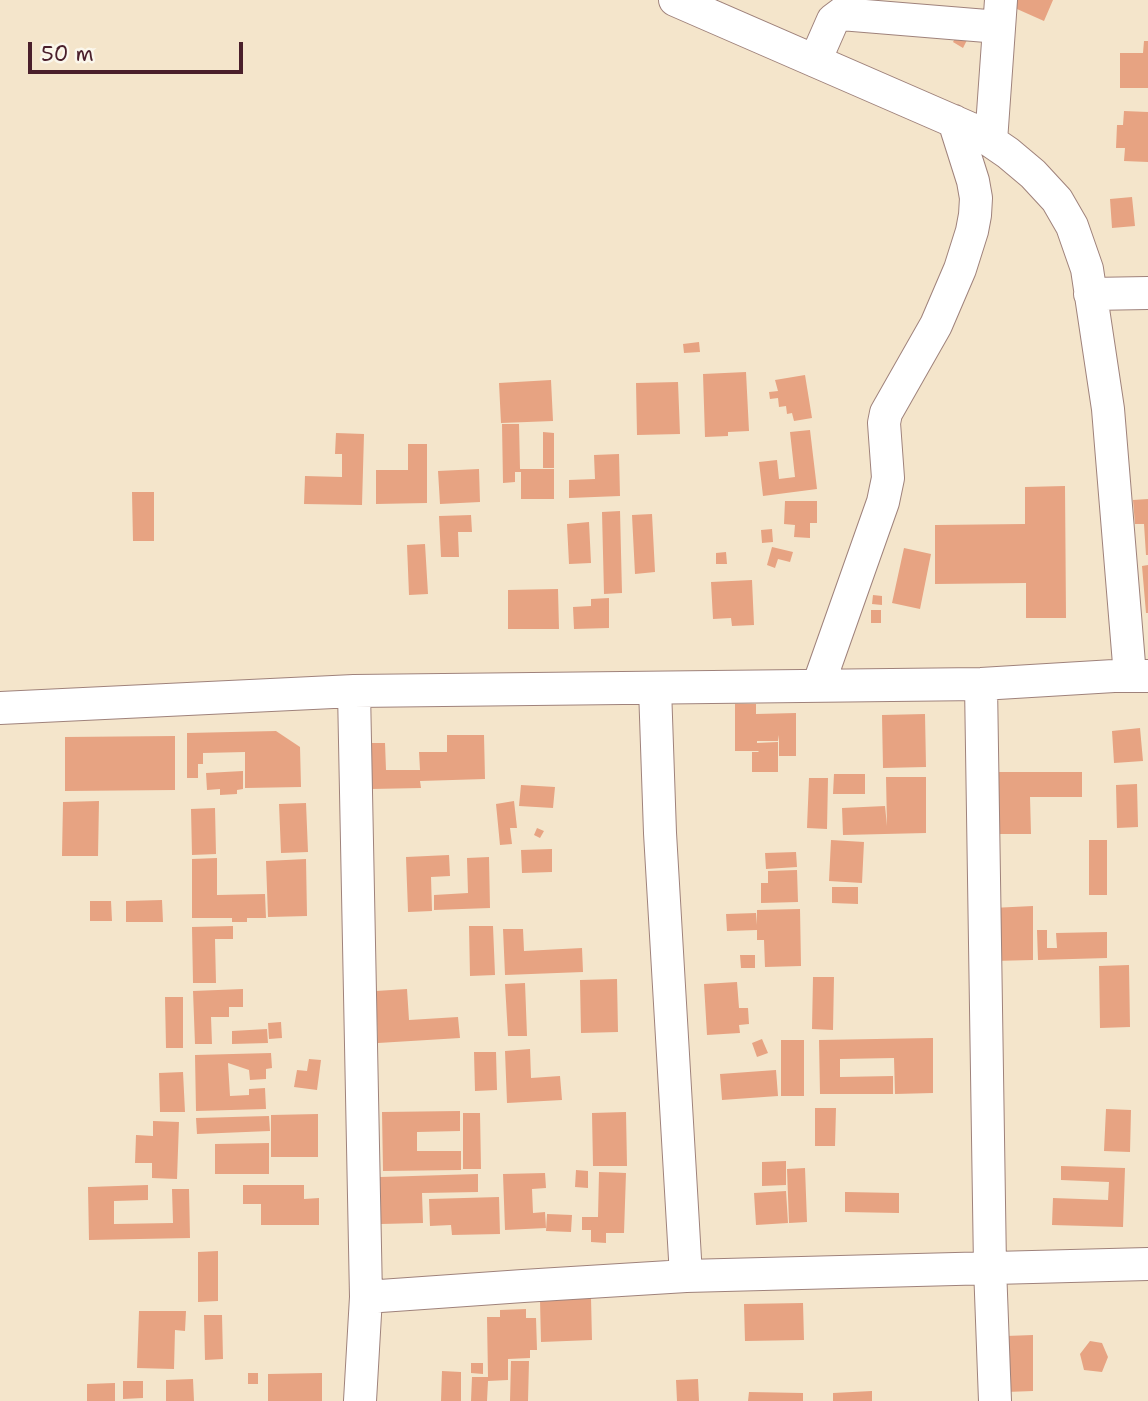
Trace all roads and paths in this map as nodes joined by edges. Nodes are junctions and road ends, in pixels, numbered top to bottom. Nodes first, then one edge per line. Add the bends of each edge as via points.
1 (675, 0) edge
2 (1000, 14) edge
3 (815, 61) junction
4 (954, 121) junction
5 (991, 141) junction
6 (1090, 293) junction
7 (1148, 293) edge
8 (1139, 676) edge
9 (981, 684) junction
10 (818, 686) junction
11 (655, 688) junction
12 (354, 691) junction
13 (0, 708) edge
14 (1148, 1264) edge
15 (989, 1268) junction
16 (685, 1276) junction
17 (366, 1297) junction
18 (360, 1401) edge
19 (995, 1401) edge

1 - 3 street
2 - 3 street via 841,14 833,20
2 - 5 street
3 - 4 street
4 - 5 street
4 - 10 street via 976,198 972,231 936,325 886,413 888,478 883,502
5 - 6 street via 1057,200 1072,226
6 - 7 street
6 - 8 street
8 - 9 street
9 - 10 street
9 - 15 street
10 - 11 street
11 - 12 street
11 - 16 street
12 - 13 street
12 - 17 street
14 - 15 street
15 - 16 street
15 - 19 street
16 - 17 street
17 - 18 street

